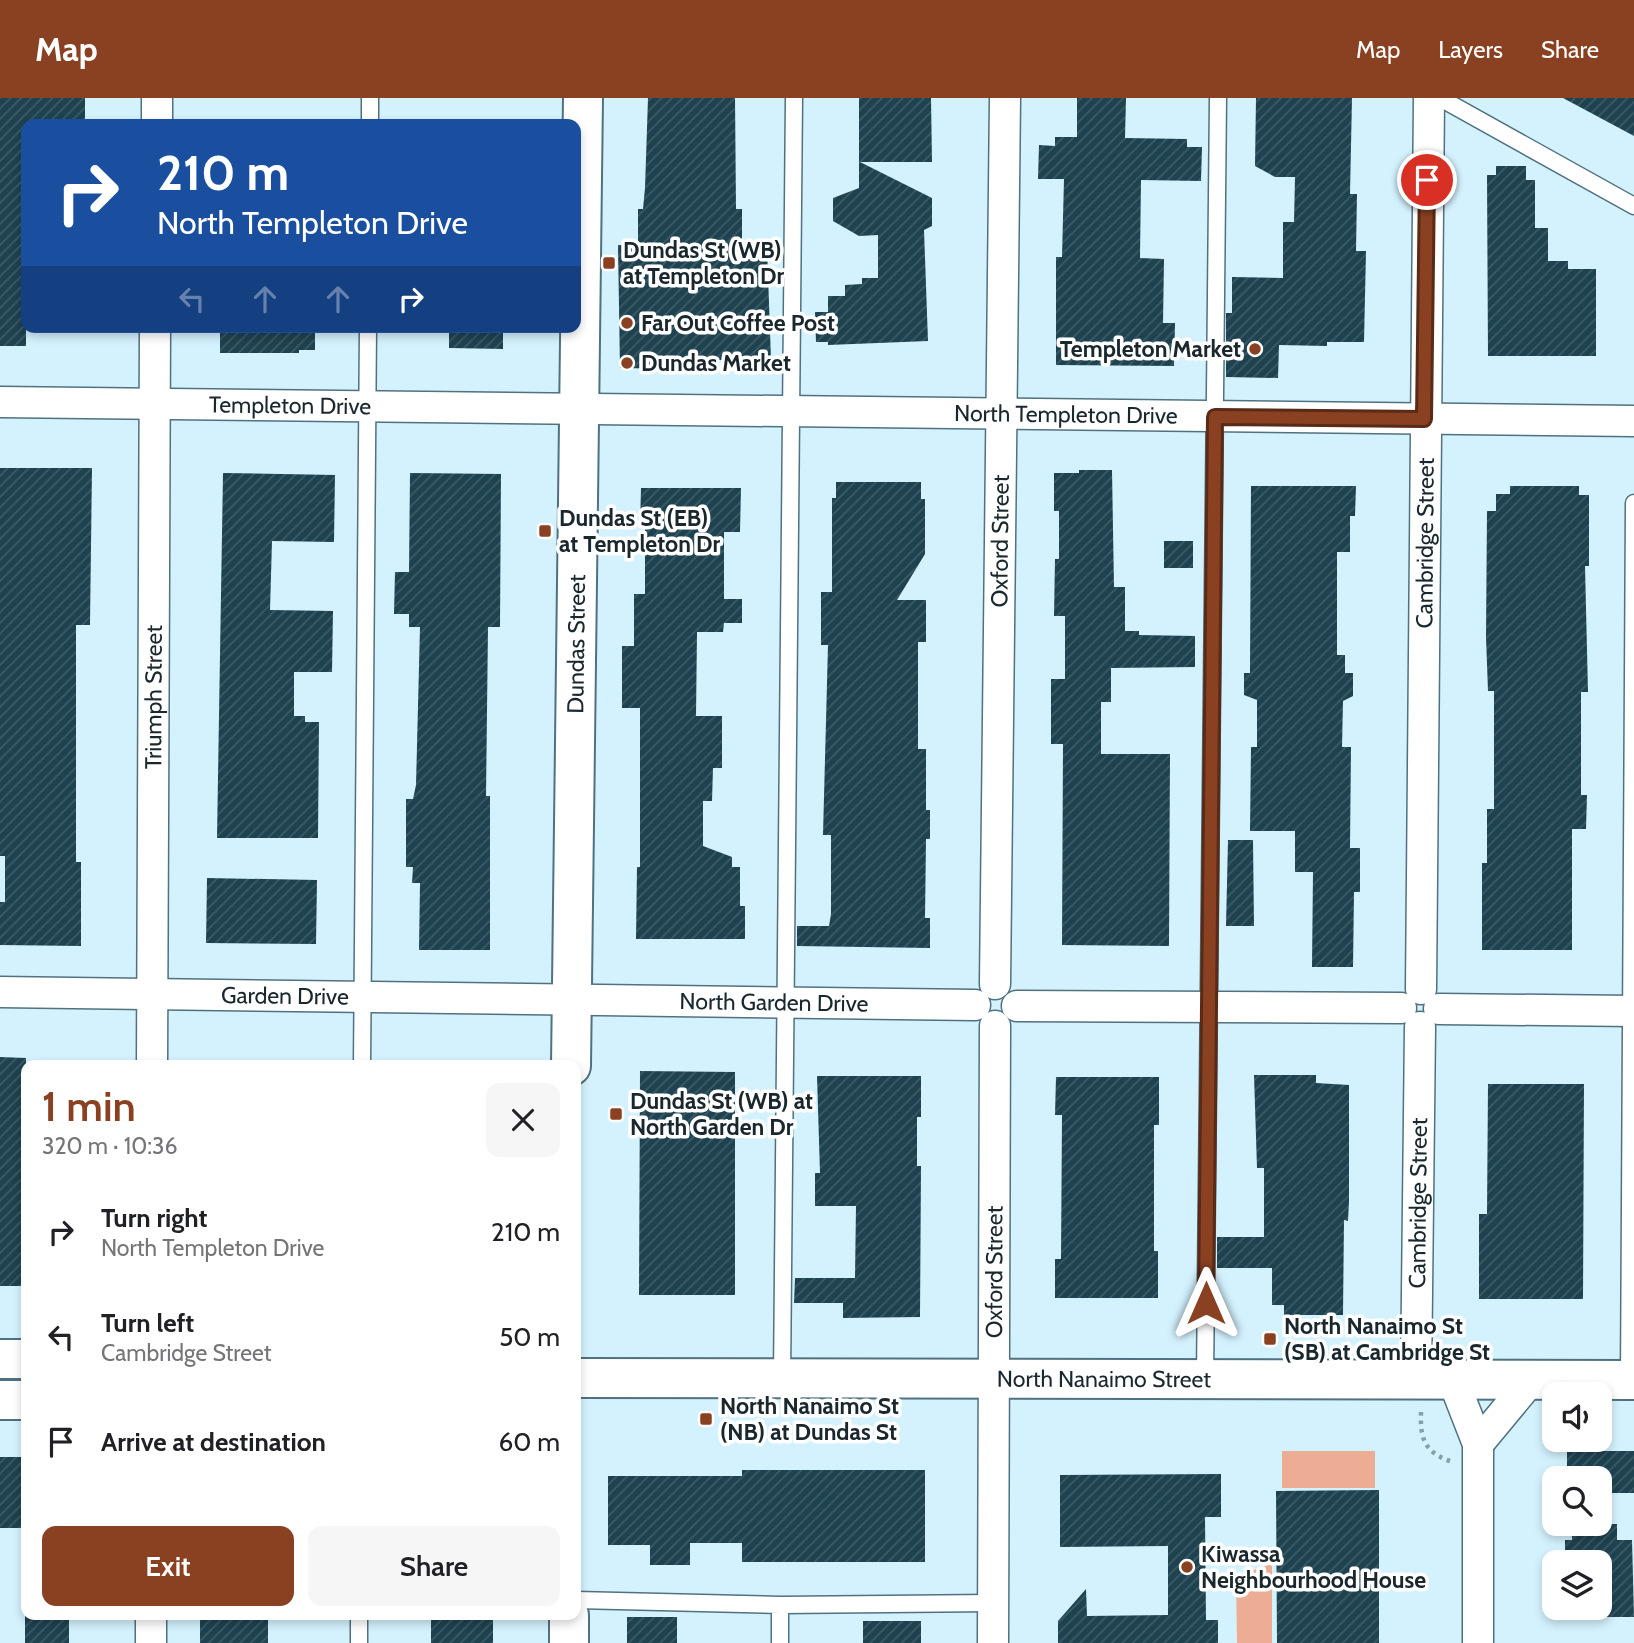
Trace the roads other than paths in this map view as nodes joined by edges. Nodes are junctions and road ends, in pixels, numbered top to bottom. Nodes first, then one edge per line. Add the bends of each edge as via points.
1 (157, 98) edge
2 (370, 98) edge
3 (583, 98) edge
4 (793, 98) edge
5 (1005, 98) edge
6 (1219, 98) edge
7 (1429, 98) edge
8 (1440, 98) edge
9 (157, 119) edge
10 (370, 119) edge
11 (1634, 206) edge
12 (581, 304) edge
13 (155, 333) edge
14 (368, 333) edge
15 (581, 333) edge
16 (0, 402) edge
17 (154, 402) junction
18 (367, 404) junction
19 (580, 407) junction
20 (791, 410) junction
21 (1002, 412) junction
22 (1215, 417) junction
23 (1424, 419) junction
24 (1634, 421) edge
25 (1634, 503) edge
26 (0, 992) edge
27 (151, 994) junction
28 (363, 999) junction
29 (571, 1000) junction
30 (784, 1004) junction
31 (988, 1005) junction
32 (1420, 1008) junction
33 (1208, 1009) junction
34 (1632, 1011) edge
35 (152, 1060) edge
36 (362, 1060) edge
37 (571, 1060) edge
38 (0, 1359) edge
39 (21, 1359) edge
40 (581, 1378) edge
41 (782, 1378) junction
42 (994, 1379) junction
43 (1205, 1379) junction
44 (1531, 1380) junction
45 (1631, 1380) edge
46 (1430, 1389) junction
47 (0, 1400) edge
48 (21, 1400) edge
49 (1478, 1444) junction
50 (581, 1600) edge
51 (993, 1603) junction
52 (780, 1605) junction
53 (151, 1620) edge
54 (359, 1620) edge
55 (569, 1620) edge
56 (151, 1643) edge
57 (359, 1643) edge
58 (569, 1643) edge
59 (780, 1643) edge
60 (993, 1643) edge
61 (1478, 1643) edge

1 - 9 street
2 - 10 lane
3 - 12 main road, Dundas Street
4 - 20 lane
5 - 21 street, Oxford Street
6 - 22 lane
7 - 23 street, Cambridge Street
8 - 11 lane
13 - 17 street, Triumph Street
14 - 18 lane
15 - 19 main road, Dundas Street
16 - 17 street, Templeton Drive
17 - 18 street, Templeton Drive
17 - 27 street, Triumph Street
18 - 19 street, Templeton Drive
18 - 28 lane
19 - 20 street, North Templeton Drive
19 - 29 main road, Dundas Street
20 - 21 street, North Templeton Drive
20 - 30 lane
21 - 22 street, North Templeton Drive
21 - 31 street, Oxford Street
22 - 23 street, North Templeton Drive
22 - 33 lane
23 - 24 street, North Templeton Drive
23 - 32 street, Cambridge Street
25 - 34 lane
26 - 27 street, Garden Drive
27 - 28 street, Garden Drive
27 - 35 street, Triumph Street
28 - 29 street, Garden Drive
28 - 36 lane
29 - 30 street, North Garden Drive
29 - 37 main road, Dundas Street
30 - 31 street, North Garden Drive
30 - 41 lane
31 - 33 street via 1009,988 1017,1006
31 - 42 street, Oxford Street
32 - 33 street
32 - 34 street
32 - 46 street, Cambridge Street
33 - 43 lane
34 - 45 lane
38 - 39 main road
40 - 41 main road, North Nanaimo Street
41 - 42 main road, North Nanaimo Street
42 - 43 main road, North Nanaimo Street
42 - 51 street, Oxford Street
43 - 46 main road, North Nanaimo Street
44 - 45 main road, North Nanaimo Street
44 - 46 main road, North Nanaimo Street
44 - 49 street
46 - 49 street, Cambridge Street
47 - 48 main road
49 - 61 street, Cambridge Street
50 - 52 lane
51 - 52 lane
51 - 60 street, Oxford Street
52 - 59 lane
53 - 56 street
54 - 57 lane
55 - 58 main road

